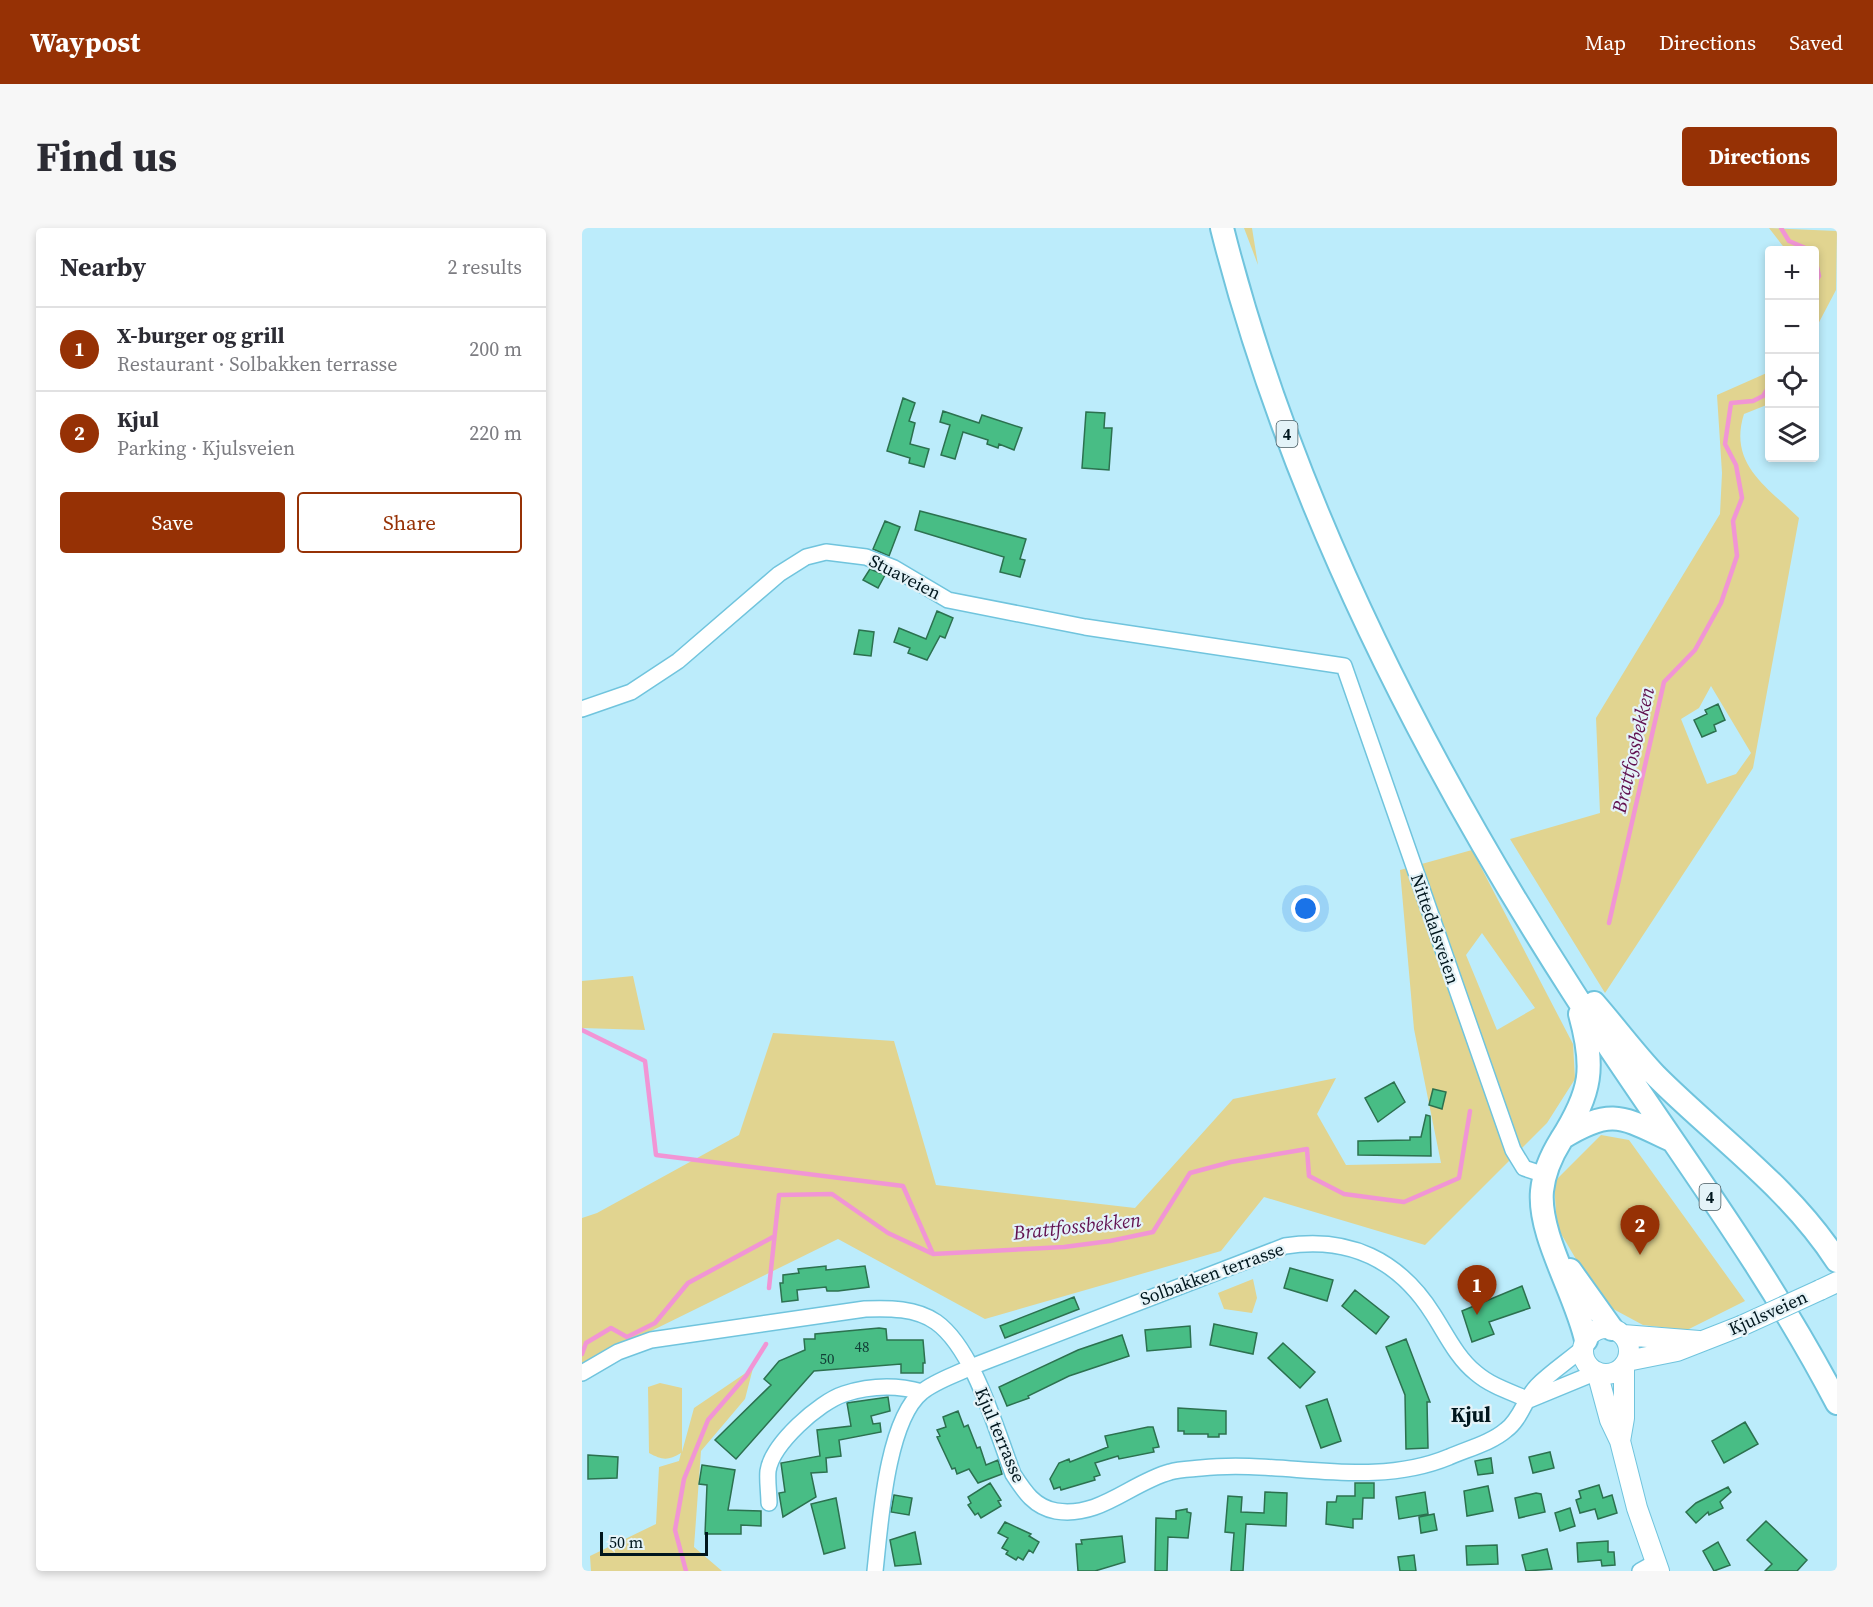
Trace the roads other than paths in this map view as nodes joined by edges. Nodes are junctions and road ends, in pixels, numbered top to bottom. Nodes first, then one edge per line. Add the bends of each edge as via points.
1 (1222, 228) edge
2 (1344, 666) joint
3 (582, 710) edge
4 (1539, 938) junction
5 (1575, 995) junction
6 (1563, 1138) junction
7 (1672, 1140) junction
8 (1545, 1175) junction
9 (1559, 1259) junction
10 (1837, 1261) edge
11 (1828, 1286) edge
12 (1617, 1332) junction
13 (1699, 1341) junction
14 (1584, 1344) junction
15 (1625, 1363) junction
16 (971, 1367) junction
17 (1597, 1372) junction
18 (582, 1374) edge
19 (922, 1392) junction
20 (1529, 1400) junction
21 (1837, 1403) edge
22 (1620, 1441) junction
23 (769, 1503) dead end
24 (1652, 1568) edge
25 (875, 1571) edge

1 - 4 highway, 4 via 1274,399 1356,597 1465,812
2 - 3 street, Stuaveien via 1085,627 948,600 894,568 866,557 825,552 806,557 778,574 678,661 631,692
2 - 8 street, Nittedalsveien via 1513,1150 1524,1168
4 - 5 highway, 4
4 - 10 highway, 4 via 1655,1074 1775,1186 1812,1226
5 - 6 highway, 4 via 1590,1070 1586,1090
5 - 7 highway, 4
6 - 7 highway via 1592,1121 1612,1117 1634,1122
6 - 8 highway, 4
7 - 21 highway, 4 via 1776,1298
8 - 9 highway, 4 via 1543,1214
9 - 12 highway, 4
9 - 14 highway, 4 via 1580,1314
11 - 13 main road, Kjulsveien, bridge
12 - 13 main road, Kjulsveien
12 - 14 main road via 1597,1329
12 - 15 main road via 1628,1344
13 - 15 main road, Kjulsveien via 1677,1351
14 - 17 main road via 1585,1361
14 - 20 street, Kjul terrasse via 1536,1387
15 - 17 main road via 1615,1372
15 - 22 main road
16 - 18 street, Kjul terrasse via 961,1346 936,1322 892,1308 651,1340 618,1352
16 - 19 street, Solbakken terrasse
16 - 20 street, Solbakken terrasse via 1251,1257 1285,1246 1325,1243 1367,1254 1394,1268 1412,1283 1475,1373 1496,1387
16 - 20 street, Kjul terrasse via 1013,1474 1037,1504 1055,1511 1100,1507 1170,1472 1203,1467 1353,1473 1410,1470 1500,1435 1514,1423
17 - 20 street
17 - 22 main road
19 - 23 street via 903,1387 865,1389 842,1394 821,1407 787,1435 775,1453 768,1470
19 - 25 street, Solbakken terrasse via 898,1430 883,1493
22 - 24 main road

